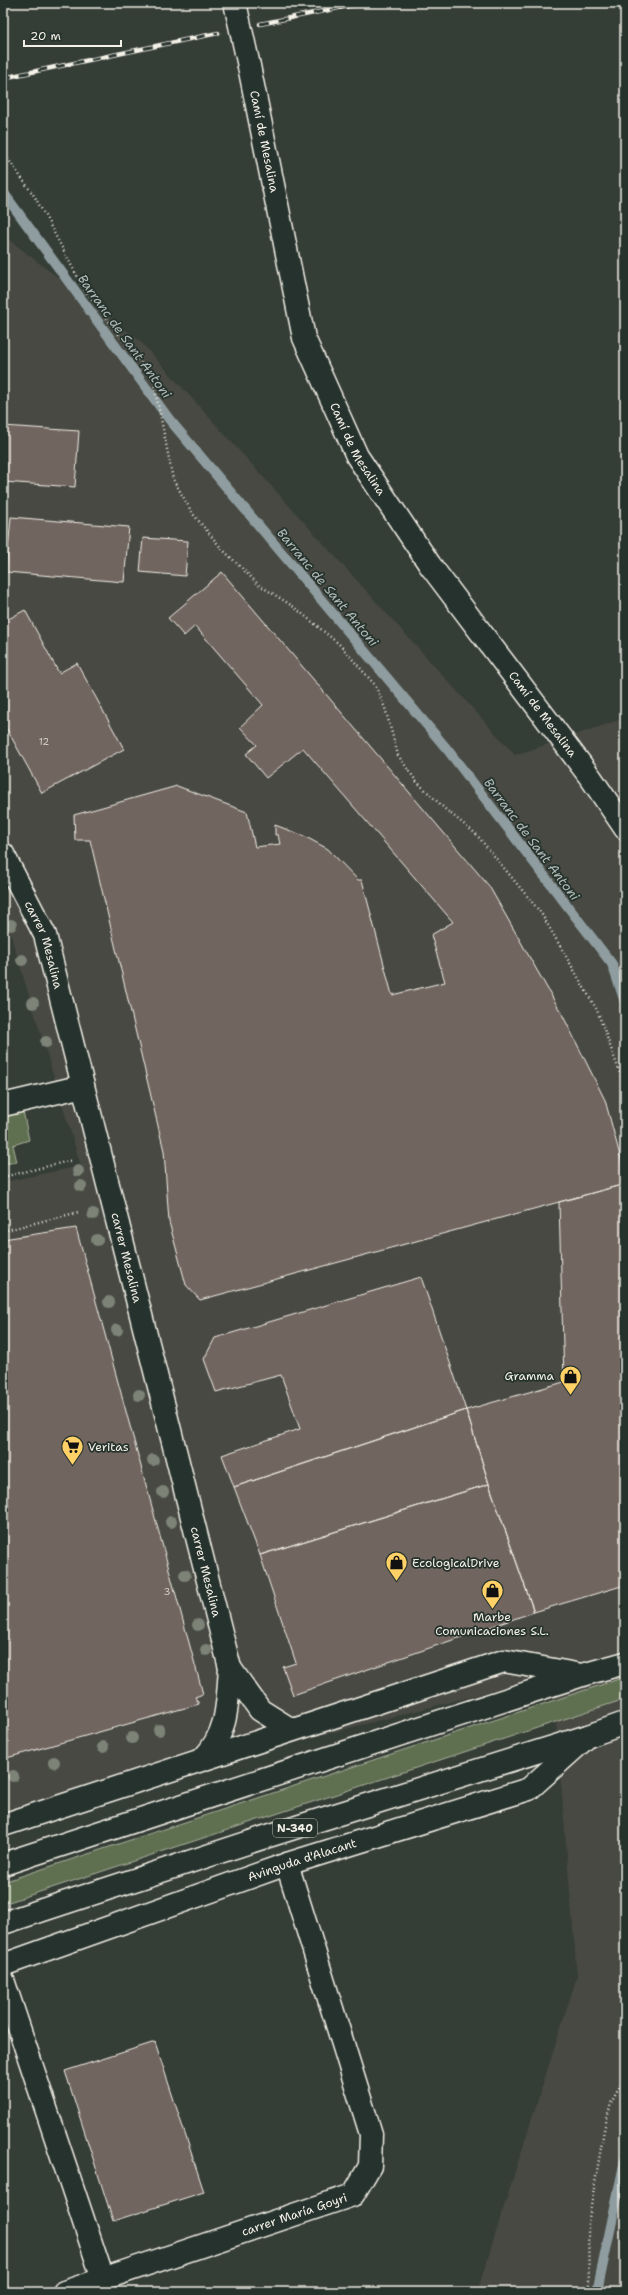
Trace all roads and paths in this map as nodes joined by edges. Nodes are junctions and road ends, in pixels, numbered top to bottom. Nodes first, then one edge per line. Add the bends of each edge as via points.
1 (235, 3) edge
2 (3, 152) edge
3 (625, 828) edge
4 (3, 854) edge
5 (83, 1086) junction
6 (625, 1086) edge
7 (3, 1105) edge
8 (79, 1159) dead end
9 (3, 1177) edge
10 (78, 1212) dead end
11 (3, 1231) edge
12 (625, 1663) edge
13 (230, 1668) junction
14 (582, 1675) junction
15 (625, 1723) edge
16 (292, 1730) junction
17 (588, 1736) junction
18 (203, 1760) junction
19 (3, 1825) edge
20 (3, 1864) edge
21 (287, 1864) junction
22 (3, 1924) edge
23 (3, 1965) edge
24 (3, 1980) edge
25 (625, 2077) edge
26 (103, 2279) junction
27 (64, 2292) edge
28 (587, 2292) edge

1 - 3 main road, Camí de Mesalina, bridge via 304,338 357,456 430,564
2 - 6 path via 35,197 84,289 153,378 173,479 193,514 222,549 259,585 294,607 339,644 375,685 385,708 398,755 416,781 476,834 541,913 597,1010
4 - 5 main road, carrer Mesalina via 45,935
5 - 7 main road
5 - 13 main road, carrer Mesalina
8 - 9 path
10 - 11 path
12 - 14 main road
13 - 16 main road, carrer Mesalina via 260,1710
13 - 18 main road, carrer Mesalina via 226,1723 214,1748
14 - 16 main road via 504,1661
14 - 20 main road
15 - 17 main road, Avinguda d'Alacant / N-340
16 - 18 main road
17 - 21 main road, Avinguda d'Alacant via 529,1789
17 - 22 main road, Avinguda d'Alacant / N-340 via 268,1836
18 - 19 main road
21 - 23 main road, Avinguda d'Alacant
21 - 26 main road, carrer María Goyri via 371,2134 370,2166 353,2195
24 - 26 main road
25 - 28 path via 610,2103 604,2130 588,2224
26 - 27 main road, carrer María Goyri

